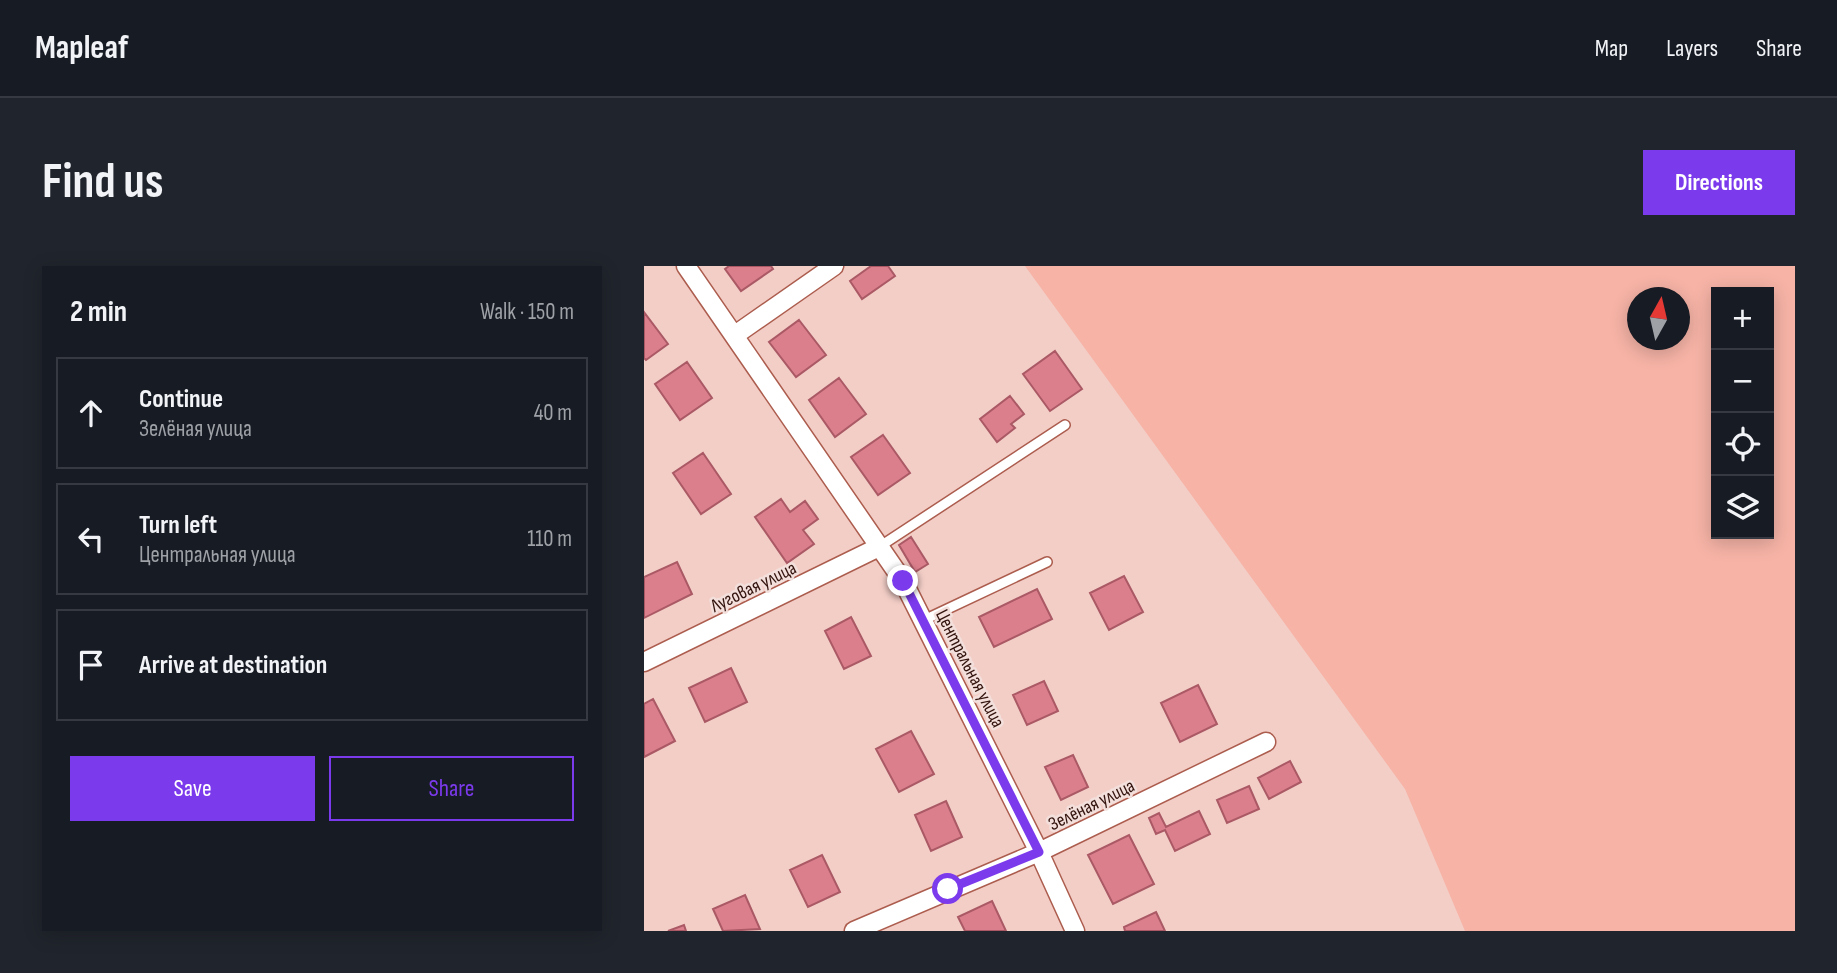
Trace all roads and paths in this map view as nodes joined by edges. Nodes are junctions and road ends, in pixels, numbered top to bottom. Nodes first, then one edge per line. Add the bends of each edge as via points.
1 (686, 266) edge
2 (834, 266) edge
3 (735, 335) junction
4 (1065, 425) dead end
5 (879, 547) junction
6 (1047, 562) dead end
7 (923, 620) junction
8 (644, 662) edge
9 (1266, 742) dead end
10 (1039, 852) junction
11 (854, 931) edge
12 (1075, 931) edge

1 - 3 street, Центральная улица
2 - 3 street
3 - 5 street, Центральная улица
4 - 5 lane
5 - 7 street, Центральная улица
5 - 8 street, Луговая улица
6 - 7 lane
7 - 10 street, Центральная улица
9 - 10 street, Зелёная улица
10 - 11 street, Зелёная улица
10 - 12 street, Центральная улица

